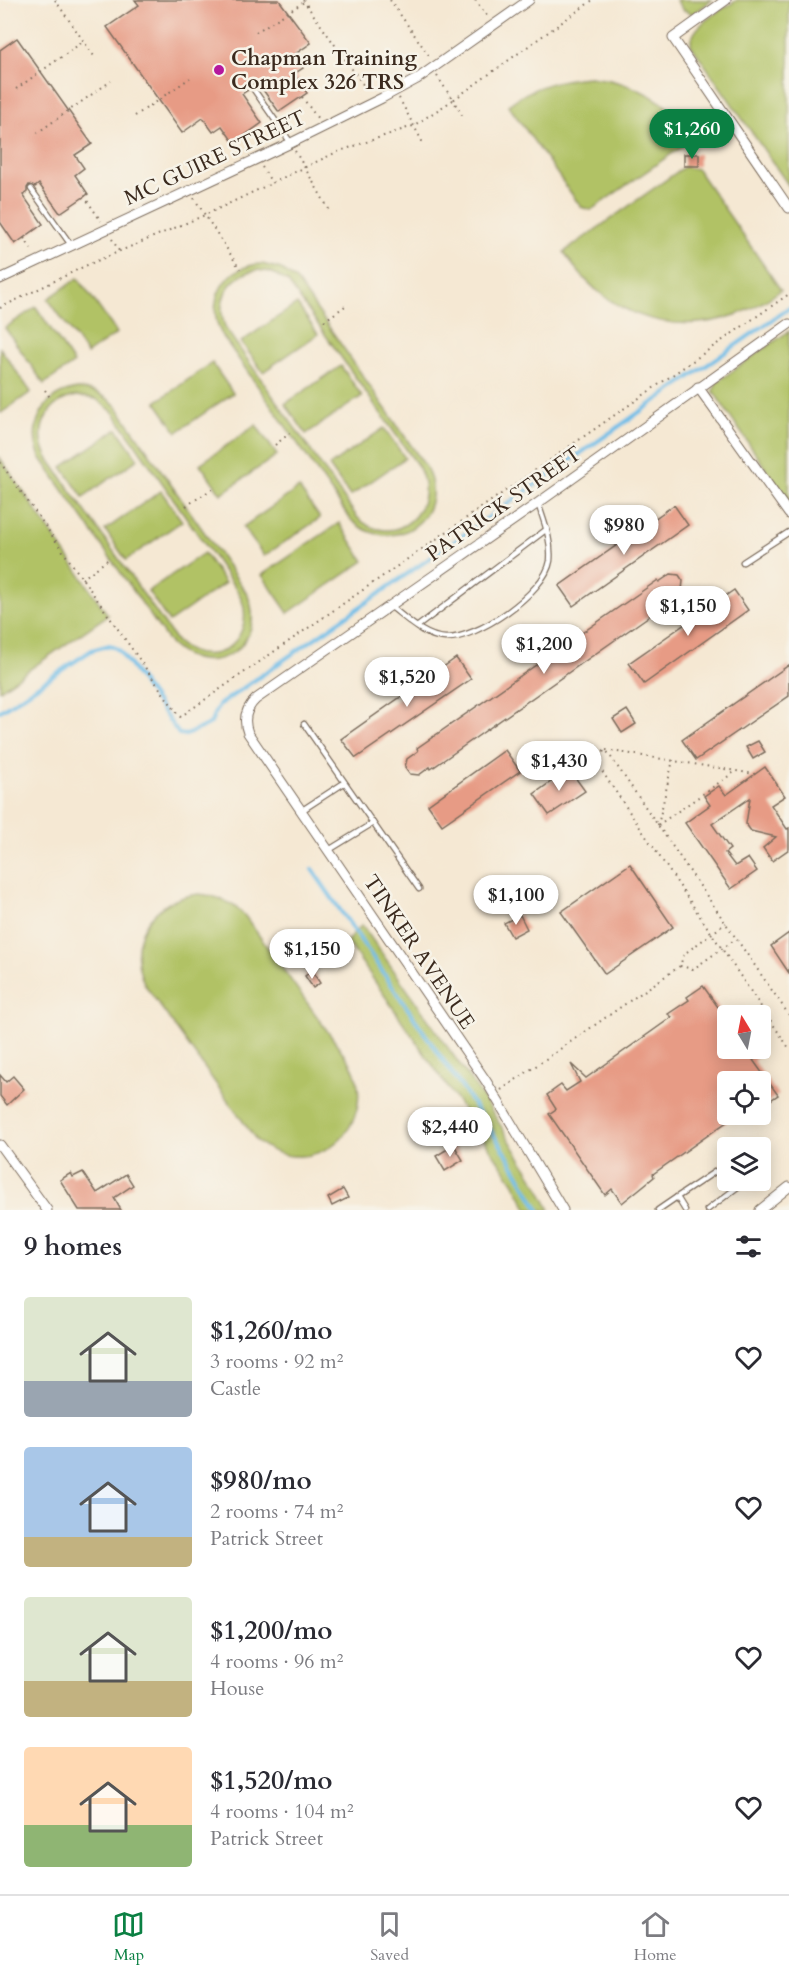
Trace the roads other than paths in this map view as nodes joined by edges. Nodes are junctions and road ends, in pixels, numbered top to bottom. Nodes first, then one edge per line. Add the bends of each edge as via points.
1 (726, 0) edge
2 (524, 1) edge
3 (252, 87) dead end
4 (291, 144) junction
5 (31, 189) dead end
6 (789, 208) edge
7 (71, 245) junction
8 (0, 279) edge
9 (789, 324) edge
10 (698, 387) junction
11 (538, 503) junction
12 (789, 514) edge
13 (547, 529) junction
14 (789, 532) edge
15 (743, 562) dead end
16 (390, 606) junction
17 (418, 626) junction
18 (244, 717) joint
19 (303, 724) dead end
20 (344, 783) junction
21 (301, 811) junction
22 (373, 824) junction
23 (328, 851) junction
24 (419, 889) dead end
25 (0, 1146) edge
26 (717, 1170) edge
27 (789, 1187) edge
28 (732, 1191) edge
29 (677, 1197) junction
30 (47, 1210) edge
31 (563, 1210) edge
32 (658, 1210) edge
33 (685, 1210) edge
34 (707, 1210) edge
35 (760, 1210) edge

1 - 6 street via 673,38
2 - 4 street, MC GUIRE STREET via 432,68
3 - 4 lane
4 - 7 street, MC GUIRE STREET
5 - 7 lane
7 - 8 street, MC GUIRE STREET
9 - 10 street, PATRICK STREET
10 - 11 street, PATRICK STREET
10 - 12 street
11 - 13 lane
11 - 16 street, PATRICK STREET
13 - 17 lane
13 - 17 lane via 550,561 546,572 521,602 462,637 428,634
14 - 15 lane
16 - 17 lane
16 - 18 street, PATRICK STREET via 256,699
18 - 21 street, TINKER AVENUE via 248,733
19 - 20 lane
20 - 21 lane
20 - 22 lane
21 - 23 street, TINKER AVENUE
22 - 23 lane
22 - 24 lane
23 - 31 street, TINKER AVENUE via 494,1095
25 - 30 street
26 - 29 lane
27 - 35 street
28 - 34 lane
29 - 32 lane
29 - 33 lane

